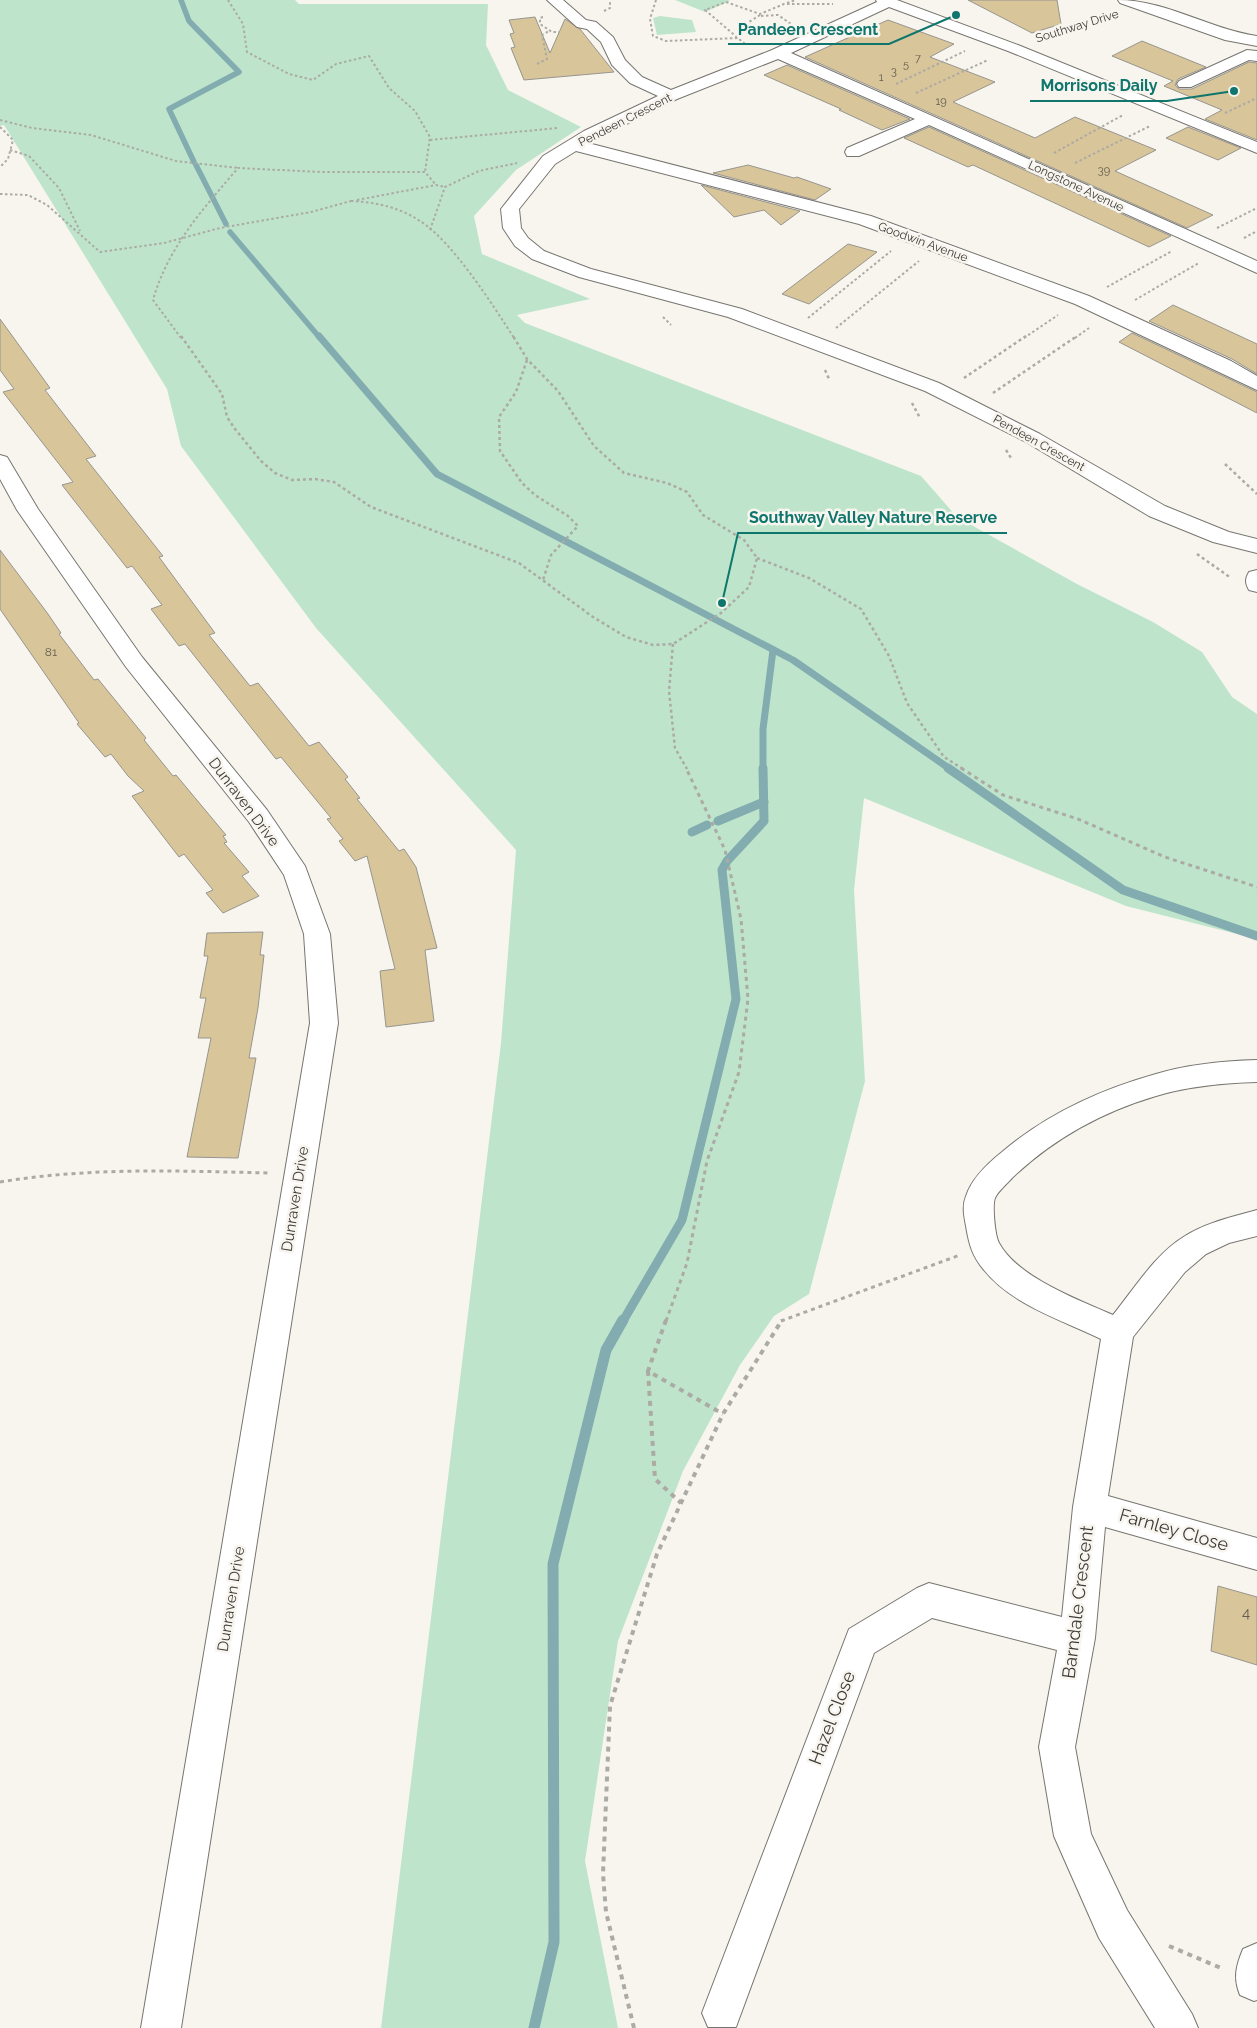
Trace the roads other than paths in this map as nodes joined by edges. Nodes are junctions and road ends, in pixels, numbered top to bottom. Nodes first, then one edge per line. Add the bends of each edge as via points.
1 (1125, 0) edge
2 (886, 1) edge
3 (559, 5) edge
4 (1257, 41) edge
5 (772, 56) junction
6 (1257, 56) edge
7 (1185, 84) dead end
8 (671, 96) junction
9 (929, 119) junction
10 (574, 145) junction
11 (1257, 148) edge
12 (853, 152) dead end
13 (1257, 268) edge
14 (1257, 384) edge
15 (0, 461) edge
16 (1257, 546) edge
17 (1257, 577) edge
18 (1257, 585) edge
19 (1257, 1071) edge
20 (1257, 1223) edge
21 (1118, 1332) junction
22 (1090, 1507) junction
23 (1257, 1554) edge
24 (1077, 1638) junction
25 (722, 2012) dead end
26 (161, 2028) edge
27 (1178, 2028) edge

1 - 4 street via 1230,38
2 - 5 street, Pendeen Crescent
2 - 11 street, Southway Drive via 1013,48
3 - 8 street via 582,24 592,25 608,40 618,62 636,80
5 - 8 street, Pendeen Crescent
5 - 9 street, Longstone Avenue
6 - 7 street via 1246,55
8 - 10 street, Pendeen Crescent
9 - 12 street
9 - 13 street, Longstone Avenue
10 - 14 street, Goodwin Avenue via 865,220 1082,300 1224,365
10 - 16 street, Pendeen Crescent via 549,160 510,209 512,228 521,242 538,254 584,273 735,314 932,387 1033,438 1157,511 1221,537
15 - 26 street, Dunraven Drive via 28,510 134,662 258,816 296,873 317,934 324,1023
17 - 18 street
19 - 21 street via 1209,1074 1154,1086 1110,1102 1059,1126 1024,1148 982,1193 979,1211 984,1246 1000,1268 1029,1289
20 - 21 street, Barndale Crescent via 1223,1232 1196,1245 1174,1263
21 - 22 street, Barndale Crescent
22 - 23 street, Farnley Close
22 - 24 street, Barndale Crescent
24 - 25 street, Hazel Close via 930,1600 861,1641
24 - 27 street, Barndale Crescent via 1057,1748 1072,1836 1113,1924

